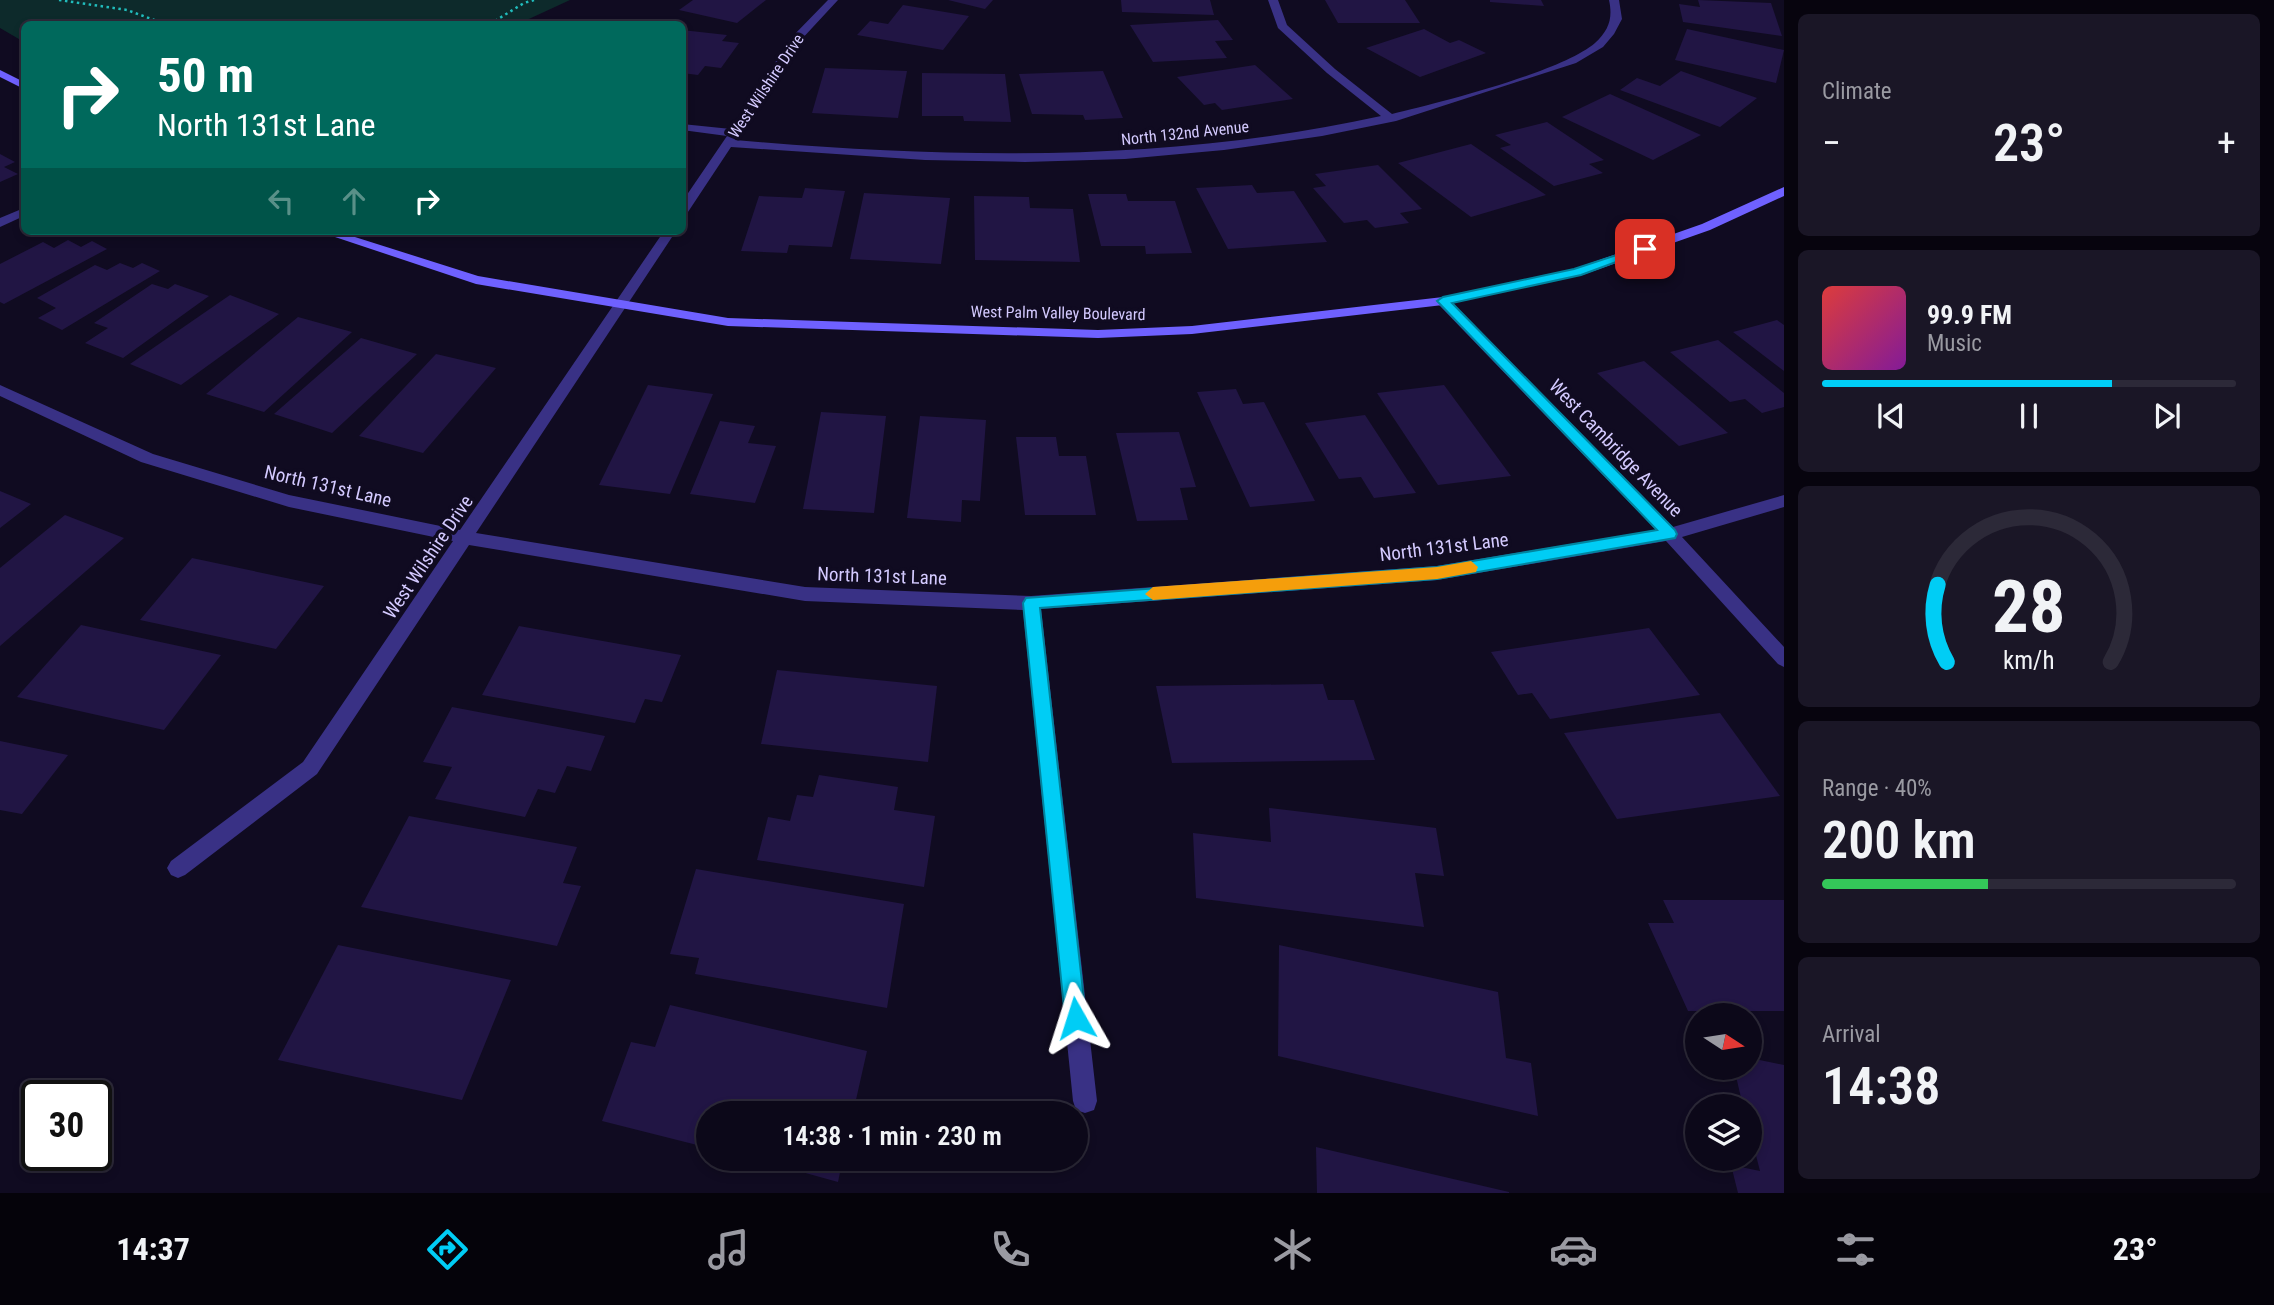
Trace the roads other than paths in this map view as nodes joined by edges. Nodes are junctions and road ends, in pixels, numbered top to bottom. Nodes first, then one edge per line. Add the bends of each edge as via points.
1 (833, 0) edge
2 (1273, 0) edge
3 (1614, 0) edge
4 (0, 73) edge
5 (21, 84) edge
6 (1392, 119) junction
7 (686, 128) edge
8 (730, 139) junction
9 (1784, 191) edge
10 (686, 206) edge
11 (21, 213) edge
12 (0, 223) edge
13 (335, 235) edge
14 (667, 235) edge
15 (1443, 301) junction
16 (622, 306) junction
17 (0, 390) edge
18 (1784, 501) edge
19 (1670, 534) junction
20 (466, 538) junction
21 (1031, 603) junction
22 (1784, 659) edge
23 (178, 869) dead end
24 (1085, 1101) dead end

1 - 8 street, West Wilshire Drive via 796,39
2 - 6 street via 1282,26
3 - 6 street, North 132nd Avenue via 1617,19 1595,48 1563,65
4 - 5 street
6 - 8 street, North 132nd Avenue via 1287,137 1088,158 946,158 809,151
7 - 8 street, North 132nd Avenue
8 - 10 street, West Wilshire Drive
9 - 15 street, West Palm Valley Boulevard via 1706,227 1577,272
11 - 12 street
13 - 16 street, West Palm Valley Boulevard via 476,280
14 - 16 street, West Wilshire Drive
15 - 16 street, West Palm Valley Boulevard via 1229,326 1098,334 728,322
15 - 19 street, West Cambridge Avenue
16 - 20 street, West Wilshire Drive
17 - 20 street, North 131st Lane via 147,458 289,501
18 - 19 street, North 131st Lane
19 - 21 street, North 131st Lane via 1437,573
19 - 22 street, West Cambridge Avenue
20 - 21 street, North 131st Lane via 805,594
20 - 23 street, West Wilshire Drive via 310,768
21 - 24 street

